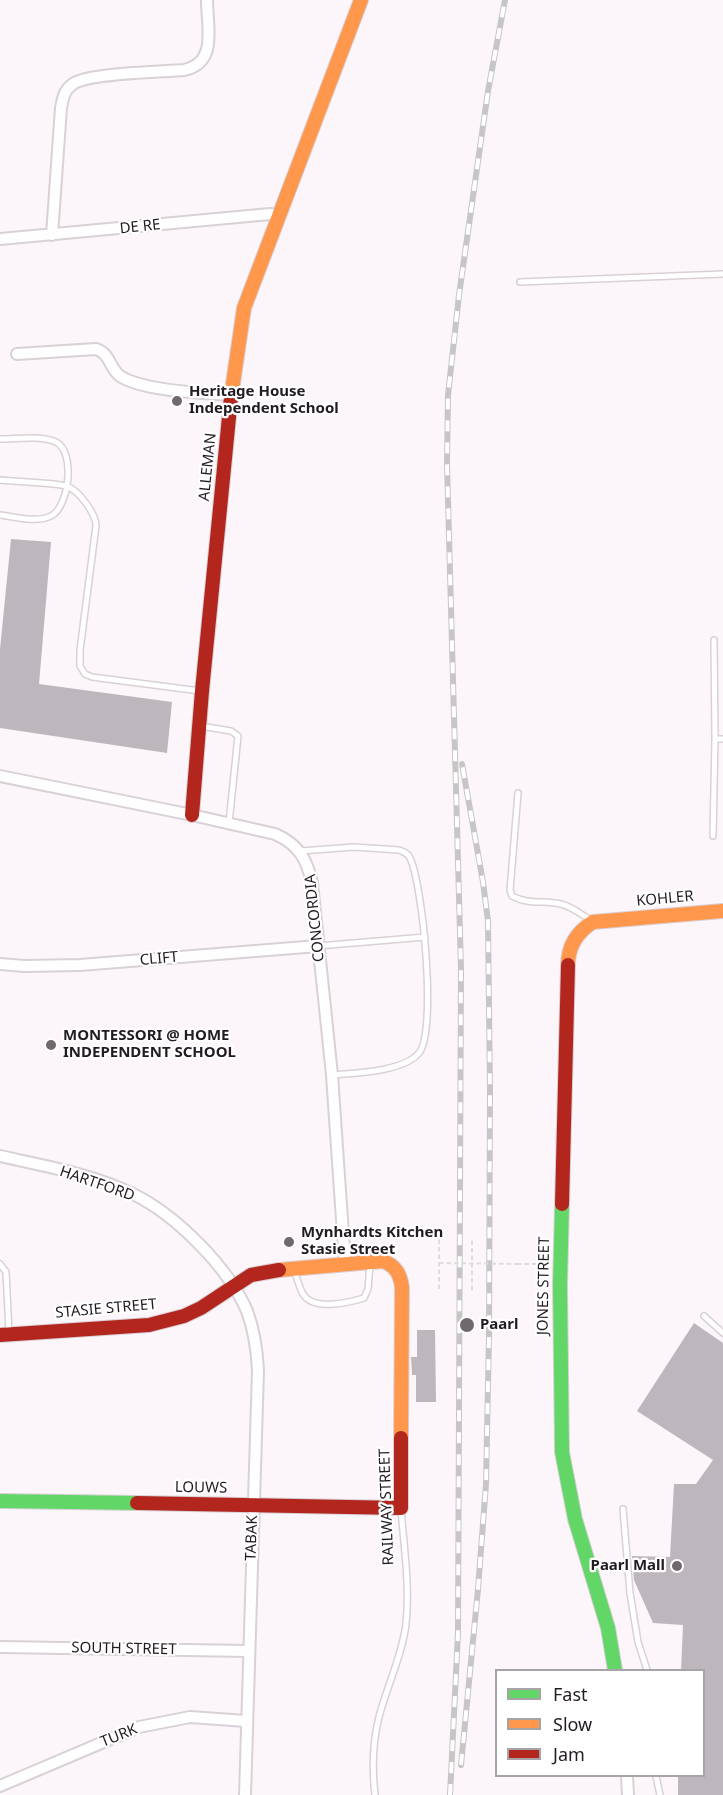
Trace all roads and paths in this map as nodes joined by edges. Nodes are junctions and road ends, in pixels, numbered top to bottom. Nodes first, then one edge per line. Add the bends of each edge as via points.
1 (207, 0) edge
2 (361, 0) edge
3 (279, 215) junction
4 (52, 235) junction
5 (0, 239) edge
6 (723, 274) edge
7 (520, 282) dead end
8 (17, 354) dead end
9 (231, 395) junction
10 (0, 439) edge
11 (0, 480) edge
12 (67, 486) junction
13 (0, 515) edge
14 (714, 640) dead end
15 (202, 691) junction
16 (199, 726) junction
17 (715, 739) junction
18 (723, 739) edge
19 (0, 776) edge
20 (519, 793) dead end
21 (192, 815) junction
22 (229, 823) junction
23 (713, 836) dead end
24 (301, 851) junction
25 (723, 911) edge
26 (593, 922) junction
27 (425, 937) junction
28 (318, 946) junction
29 (0, 964) edge
30 (332, 1075) junction
31 (0, 1156) edge
32 (439, 1239) dead end
33 (472, 1239) dead end
34 (370, 1261) junction
35 (345, 1263) junction
36 (439, 1263) junction
37 (0, 1264) edge
38 (472, 1264) junction
39 (540, 1264) dead end
40 (294, 1269) junction
41 (232, 1286) junction
42 (439, 1289) dead end
43 (472, 1290) dead end
44 (704, 1316) dead end
45 (723, 1333) edge
46 (4, 1335) edge
47 (0, 1501) edge
48 (253, 1505) junction
49 (401, 1508) junction
50 (624, 1509) dead end
51 (0, 1647) edge
52 (248, 1651) junction
53 (615, 1669) edge
54 (646, 1669) edge
55 (246, 1721) junction
56 (627, 1777) edge
57 (656, 1777) edge
58 (0, 1786) edge
59 (245, 1795) edge
60 (375, 1795) edge
61 (628, 1795) edge
62 (660, 1795) edge

1 - 4 street via 208,48 196,66 86,78 71,85 64,94
2 - 3 street, ALLEMAN
3 - 4 street, DE RE
3 - 9 street, ALLEMAN via 244,308
4 - 5 street, DE RE
6 - 7 lane
8 - 9 street via 96,349 125,378 167,389
9 - 15 street, ALLEMAN
10 - 12 lane via 40,439 61,446 67,464
11 - 12 lane
12 - 13 lane via 62,505 50,517
12 - 15 lane via 96,519 80,650 80,666 85,674
14 - 17 lane
15 - 16 street, ALLEMAN
16 - 21 street, ALLEMAN
16 - 22 lane via 231,731 238,736
17 - 18 lane
17 - 23 lane
19 - 21 street
20 - 26 lane via 512,896 528,902 563,904
21 - 22 street
22 - 24 street via 275,834
24 - 27 lane via 354,847 405,852 411,861
24 - 28 street, CONCORDIA via 312,883
25 - 26 street, KOHLER
26 - 53 street, JONES STREET via 573,940 568,958 560,1285 561,1433 571,1503 608,1628
27 - 28 lane
27 - 30 lane via 426,1033 419,1054 399,1065
28 - 29 street, CLIFT via 80,965
28 - 30 street, CONCORDIA
30 - 35 street, CONCORDIA
31 - 41 street, HARTFORD via 104,1183 151,1204 196,1241
32 - 36 path
33 - 38 path
34 - 35 street, RAILWAY STREET
34 - 40 lane via 367,1295 330,1304 304,1296
34 - 49 street, RAILWAY STREET via 395,1266 401,1279
35 - 40 street, STASIE STREET
36 - 38 path, bridge
36 - 42 path
37 - 46 lane via 6,1276
38 - 39 path, bridge
38 - 43 path
40 - 41 street, STASIE STREET via 251,1275
41 - 46 street, STASIE STREET via 184,1316 149,1325
41 - 48 street, TABAK via 248,1314 257,1354
44 - 45 lane
47 - 48 street, LOUWS
48 - 49 street, LOUWS
48 - 52 street, TABAK
49 - 60 lane, RAILWAY STREET via 406,1625 379,1718
50 - 54 lane via 630,1593
51 - 52 street, SOUTH STREET
52 - 55 street, TABAK
55 - 58 street, TURK via 190,1717 139,1727
55 - 59 street, TABAK
56 - 61 street
57 - 62 lane

